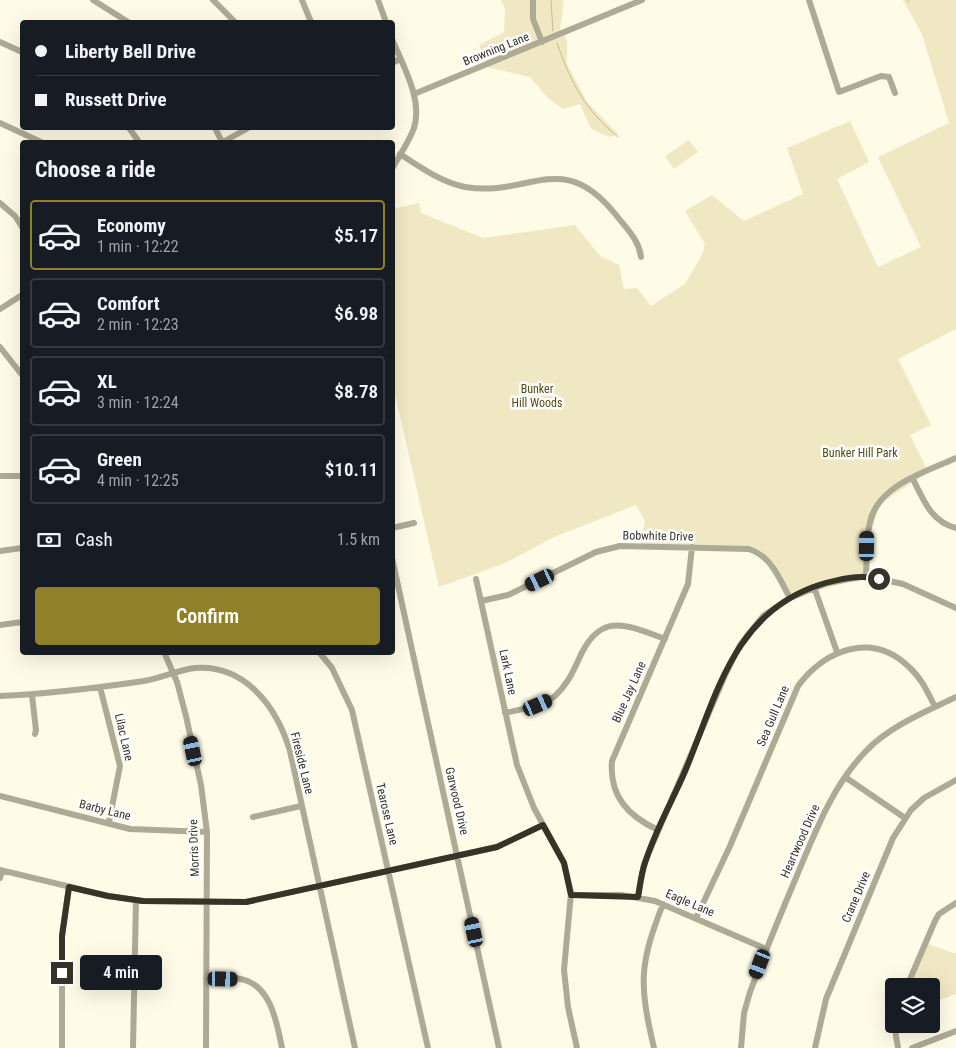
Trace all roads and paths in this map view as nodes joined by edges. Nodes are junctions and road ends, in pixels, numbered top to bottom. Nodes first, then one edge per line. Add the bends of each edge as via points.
1 (93, 0) edge
2 (214, 0) edge
3 (302, 0) edge
4 (378, 0) edge
5 (533, 0) edge
6 (642, 0) edge
7 (809, 0) edge
8 (125, 20) edge
9 (233, 20) edge
10 (310, 20) edge
11 (385, 20) edge
12 (0, 42) edge
13 (542, 42) junction
14 (395, 46) edge
15 (20, 51) edge
16 (400, 59) junction
17 (395, 61) edge
18 (895, 93) dead end
19 (414, 94) junction
20 (0, 123) edge
21 (244, 130) edge
22 (36, 140) edge
23 (226, 140) edge
24 (400, 154) junction
25 (395, 163) edge
26 (0, 203) edge
27 (20, 224) edge
28 (641, 258) dead end
29 (20, 296) edge
30 (0, 308) edge
31 (0, 348) edge
32 (20, 373) edge
33 (956, 458) edge
34 (0, 476) edge
35 (20, 476) edge
36 (913, 479) junction
37 (414, 523) dead end
38 (395, 527) edge
39 (956, 528) edge
40 (692, 547) junction
41 (20, 548) edge
42 (0, 551) edge
43 (395, 572) edge
44 (866, 576) junction
45 (476, 579) dead end
46 (814, 587) junction
47 (790, 598) junction
48 (481, 601) junction
49 (956, 608) edge
50 (20, 622) edge
51 (0, 625) edge
52 (665, 639) junction
53 (837, 652) junction
54 (165, 655) edge
55 (321, 655) edge
56 (173, 673) junction
57 (100, 686) junction
58 (32, 695) junction
59 (0, 696) edge
60 (956, 697) edge
61 (935, 707) junction
62 (505, 712) junction
63 (34, 734) dead end
64 (844, 777) junction
65 (956, 780) edge
66 (0, 796) edge
67 (301, 806) junction
68 (253, 817) dead end
69 (906, 818) junction
70 (109, 822) junction
71 (543, 825) junction
72 (658, 830) junction
73 (207, 832) junction
74 (458, 855) junction
75 (1, 870) edge
76 (388, 871) junction
77 (0, 878) edge
78 (319, 886) junction
79 (69, 887) junction
80 (571, 895) junction
81 (638, 897) junction
82 (136, 900) junction
83 (206, 902) junction
84 (956, 903) edge
85 (663, 904) junction
86 (696, 918) junction
87 (766, 949) junction
88 (206, 978) junction
89 (910, 978) edge
90 (956, 1031) edge
91 (896, 1033) edge
92 (62, 1048) edge
93 (133, 1048) edge
94 (206, 1048) edge
95 (282, 1048) edge
96 (354, 1048) edge
97 (428, 1048) edge
98 (499, 1048) edge
99 (577, 1048) edge
100 (654, 1048) edge
101 (741, 1048) edge
102 (815, 1048) edge
103 (898, 1048) edge
104 (912, 1048) edge

1 - 8 street
2 - 9 street
3 - 10 street
4 - 11 street
5 - 13 street via 533,19
6 - 13 street, Browning Lane
7 - 18 street via 839,92 889,76
12 - 15 street
13 - 19 street, Browning Lane
14 - 16 street
16 - 17 street
16 - 19 street
19 - 24 street via 416,119
20 - 22 street
21 - 23 street
24 - 25 street
24 - 28 street via 429,172 465,187 516,186 546,178 581,184 616,215 639,245
26 - 27 street
29 - 30 street
31 - 32 street
33 - 36 street
34 - 35 street
36 - 39 street via 928,509 938,520
36 - 44 street via 888,493 870,520
37 - 38 street
40 - 47 street, Bobwhite Drive via 740,548 762,555 770,561
40 - 48 street, Bobwhite Drive via 620,546 596,552 508,595
40 - 52 street, Blue Jay Lane via 692,571
41 - 42 street
43 - 74 street, Garwood Drive
44 - 46 street
44 - 49 street via 903,584
45 - 48 street, Lark Lane
46 - 47 street
46 - 53 street
47 - 72 street via 763,616 740,644
48 - 62 street, Lark Lane
50 - 51 street
52 - 62 street via 624,624 606,628 590,636 571,677 556,695 538,705
52 - 72 street, Blue Jay Lane via 627,724 611,771 614,789 625,808
53 - 61 street, Sea Gull Lane via 862,648 893,656 910,667
53 - 86 street, Sea Gull Lane via 813,668 798,686
54 - 56 street, Morris Drive
55 - 76 street, Tearose Lane via 332,668 352,710
56 - 57 street, Fireside Lane via 146,681
56 - 67 street, Fireside Lane via 195,668 225,671 253,687 272,709 284,732
56 - 73 street, Morris Drive via 201,785
57 - 58 street, Fireside Lane
57 - 70 street, Lilac Lane via 120,766
58 - 59 street, Fireside Lane
58 - 63 street
60 - 61 street, Heartwood Drive
61 - 64 street, Heartwood Drive via 897,726 874,743
62 - 71 street, Lark Lane via 525,788
64 - 69 street
64 - 87 street, Heartwood Drive via 812,839
65 - 69 street, Crane Drive via 924,798
66 - 70 street, Barby Lane
67 - 68 street
67 - 78 street, Fireside Lane
69 - 102 street, Crane Drive via 893,838 826,999
70 - 73 street, Barby Lane via 138,830
71 - 74 street via 497,847
71 - 80 street, Lark Lane via 564,863
72 - 81 street via 644,864
73 - 83 street, Morris Drive
74 - 76 street
74 - 98 street, Garwood Drive
75 - 77 street
75 - 79 street
76 - 78 street
76 - 97 street, Tearose Lane
78 - 83 street via 246,902
78 - 96 street, Fireside Lane
79 - 82 street
79 - 92 street via 62,936
80 - 81 street, Eagle Lane
80 - 99 street via 564,970
81 - 85 street, Eagle Lane
82 - 83 street
82 - 93 street
83 - 88 street, Morris Drive
84 - 89 street via 935,921
85 - 86 street, Eagle Lane
85 - 100 street via 646,953 642,976
86 - 87 street, Eagle Lane
87 - 101 street, Heartwood Drive via 744,1013
88 - 94 street, Morris Drive
88 - 95 street via 240,979 258,988 270,1005
90 - 104 street
91 - 103 street

